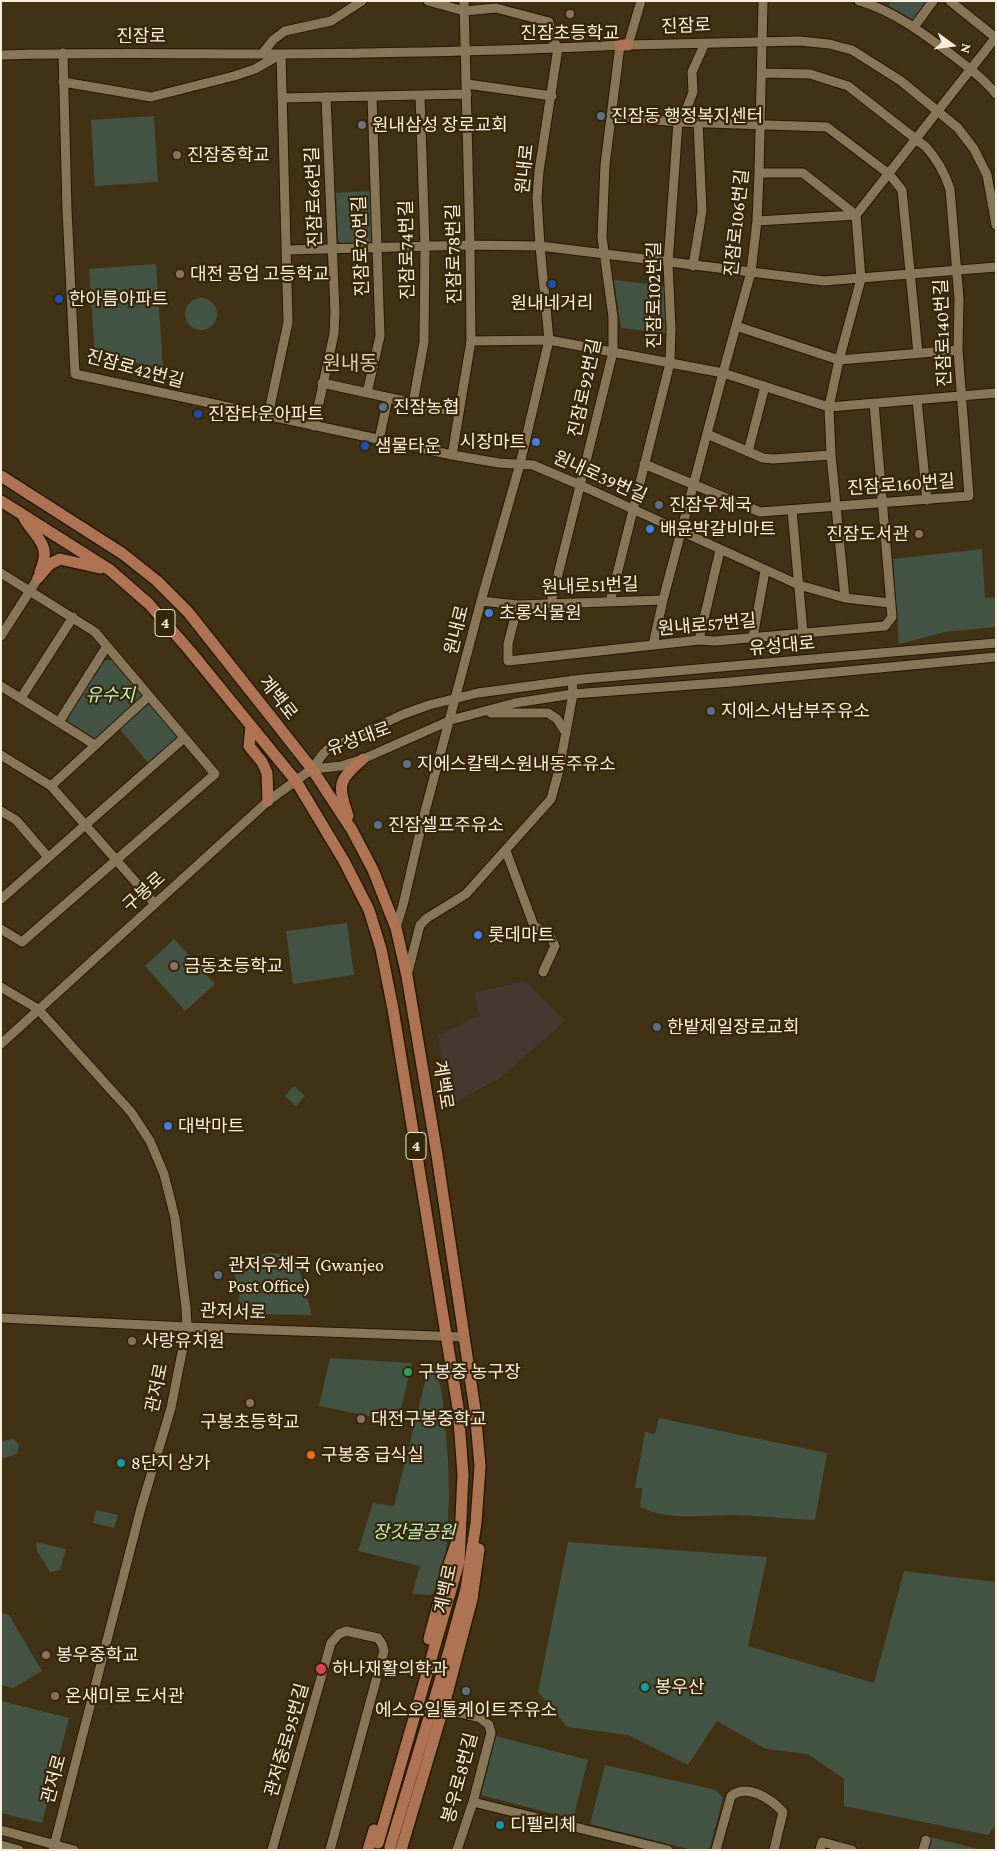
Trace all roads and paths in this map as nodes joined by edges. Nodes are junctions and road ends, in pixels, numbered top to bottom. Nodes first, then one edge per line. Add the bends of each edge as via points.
1 (362, 1) edge
2 (428, 1) edge
3 (641, 1) edge
4 (763, 1) edge
5 (859, 1) edge
6 (933, 1) edge
7 (950, 1) edge
8 (464, 6) edge
9 (883, 6) edge
10 (914, 27) junction
11 (996, 37) edge
12 (763, 40) junction
13 (705, 43) junction
14 (624, 45) junction
15 (558, 48) junction
16 (465, 51) junction
17 (63, 53) junction
18 (262, 54) junction
19 (281, 54) junction
20 (1, 55) edge
21 (971, 70) junction
22 (762, 73) junction
23 (63, 82) junction
24 (467, 84) junction
25 (467, 94) junction
26 (996, 94) edge
27 (420, 96) junction
28 (552, 96) junction
29 (326, 97) junction
30 (372, 97) junction
31 (282, 98) junction
32 (938, 112) junction
33 (611, 116) junction
34 (678, 122) junction
35 (698, 122) junction
36 (759, 124) junction
37 (917, 139) junction
38 (759, 174) junction
39 (889, 174) junction
40 (856, 215) junction
41 (757, 221) junction
42 (996, 225) edge
43 (470, 244) junction
44 (424, 246) junction
45 (540, 246) junction
46 (333, 248) junction
47 (378, 248) junction
48 (287, 250) junction
49 (604, 256) junction
50 (668, 263) junction
51 (693, 266) junction
52 (996, 267) edge
53 (956, 270) junction
54 (751, 272) junction
55 (911, 274) junction
56 (861, 279) junction
57 (736, 326) junction
58 (549, 340) junction
59 (471, 341) junction
60 (958, 350) junction
61 (613, 352) junction
62 (918, 353) junction
63 (839, 360) junction
64 (670, 363) junction
65 (723, 373) junction
66 (322, 383) junction
67 (765, 386) junction
68 (367, 393) junction
69 (996, 393) edge
70 (961, 396) junction
71 (388, 398) junction
72 (917, 400) junction
73 (413, 403) junction
74 (874, 403) junction
75 (829, 407) junction
76 (459, 414) junction
77 (268, 416) junction
78 (314, 426) junction
79 (707, 434) junction
80 (379, 440) junction
81 (748, 452) junction
82 (452, 455) junction
83 (831, 455) junction
84 (520, 464) junction
85 (644, 464) junction
86 (1, 476) edge
87 (694, 484) junction
88 (580, 485) junction
89 (969, 496) joint
90 (927, 500) junction
91 (1, 501) edge
92 (883, 504) junction
93 (836, 507) junction
94 (633, 509) junction
95 (792, 510) junction
96 (21, 513) junction
97 (682, 531) junction
98 (720, 550) junction
99 (110, 570) junction
100 (765, 571) junction
101 (1, 573) edge
102 (38, 578) junction
103 (799, 585) junction
104 (30, 590) junction
105 (845, 598) junction
106 (663, 600) junction
107 (481, 601) junction
108 (610, 602) junction
109 (551, 603) junction
110 (890, 603) junction
111 (518, 605) junction
112 (73, 617) junction
113 (803, 633) junction
114 (1, 636) edge
115 (754, 637) junction
116 (699, 640) junction
117 (996, 643) edge
118 (653, 645) junction
119 (107, 646) junction
120 (996, 657) edge
121 (508, 661) joint
122 (572, 680) junction
123 (1, 686) edge
124 (572, 694) junction
125 (149, 696) junction
126 (457, 697) junction
127 (21, 698) junction
128 (473, 713) junction
129 (451, 720) junction
130 (59, 722) junction
131 (251, 726) junction
132 (566, 733) junction
133 (184, 738) junction
134 (95, 745) junction
135 (1, 755) edge
136 (363, 759) junction
137 (312, 769) junction
138 (296, 781) junction
139 (51, 786) junction
140 (268, 801) junction
141 (1, 811) edge
142 (85, 825) junction
143 (352, 830) junction
144 (506, 851) junction
145 (48, 857) junction
146 (116, 861) junction
147 (1, 899) edge
148 (155, 904) junction
149 (396, 928) junction
150 (1, 929) edge
151 (543, 972) dead end
152 (407, 976) junction
153 (1, 987) edge
154 (38, 1009) junction
155 (1, 1044) edge
156 (1, 1318) edge
157 (187, 1327) junction
158 (446, 1336) junction
159 (464, 1337) junction
160 (476, 1523) junction
161 (443, 1709) junction
162 (473, 1802) junction
163 (1, 1830) edge
164 (926, 1840) dead end
165 (1, 1845) edge
166 (54, 1847) edge
167 (373, 1847) edge
168 (396, 1848) edge
169 (272, 1849) edge
170 (19, 1850) edge
171 (74, 1850) edge
172 (282, 1850) edge
173 (330, 1850) edge
174 (457, 1850) edge
175 (668, 1850) edge
176 (716, 1850) edge
177 (774, 1850) edge
178 (820, 1850) edge
179 (852, 1850) edge
180 (923, 1850) edge

1 - 18 street via 331,21 285,31
2 - 8 street
3 - 14 street, 진잠로92번길
4 - 12 street, 진잠로106번길
5 - 9 street
6 - 10 street
7 - 11 street
8 - 15 street via 496,8 549,22 551,37
8 - 16 street, 진잠로78번길
9 - 10 street
10 - 21 street
11 - 21 street
12 - 13 street, 진잠로
12 - 22 street, 진잠로106번길
12 - 32 street, 진잠로 via 829,44 852,50 901,81
13 - 14 street, 진잠로
13 - 34 street, 진잠로102번길 via 692,72 693,92
14 - 15 street, 진잠로
14 - 33 street, 진잠로92번길
15 - 16 street, 진잠로
15 - 28 street, 원내로
16 - 19 street, 진잠로
16 - 24 street, 진잠로78번길
17 - 18 street, 진잠로
17 - 20 street, 진잠로
17 - 23 street, 진잠로42번길
18 - 19 street, 진잠로
19 - 23 street, 진잠로 via 234,76 151,97
19 - 31 street
21 - 26 street
21 - 32 street
22 - 36 street, 진잠로106번길
22 - 37 street via 810,74 848,86
23 - 77 street, 진잠로42번길 via 75,374
24 - 25 street, 진잠로78번길
24 - 28 street
25 - 27 street
25 - 43 street, 진잠로78번길
27 - 30 street
27 - 44 street, 진잠로74번길
28 - 45 street, 원내로 via 539,171
29 - 30 street
29 - 31 street
29 - 46 street, 진잠로66번길
30 - 47 street, 진잠로70번길
31 - 48 street
32 - 37 street
32 - 42 street, 진잠로 via 958,128 974,149 986,174
33 - 34 street
33 - 49 street, 진잠로92번길 via 605,165
34 - 35 street
34 - 50 street, 진잠로102번길
35 - 36 street
35 - 51 street via 702,211
36 - 38 street, 진잠로106번길
36 - 39 street via 827,127
37 - 39 street
37 - 53 street via 933,155 950,190
38 - 40 street via 803,173
38 - 41 street, 진잠로106번길
39 - 40 street
39 - 55 street via 902,190
40 - 41 street
40 - 56 street
41 - 54 street, 진잠로106번길
43 - 44 street
43 - 45 street
43 - 59 street, 진잠로78번길
44 - 47 street
44 - 73 street, 진잠로74번길 via 424,342
45 - 49 street, 진잠로140번길
45 - 58 street, 원내로
46 - 47 street
46 - 48 street
46 - 66 street, 진잠로66번길 via 334,334
47 - 68 street, 진잠로70번길 via 380,336
48 - 77 street via 288,322
49 - 50 street, 진잠로140번길
49 - 61 street, 진잠로92번길 via 613,318
50 - 51 street, 진잠로140번길
50 - 64 street, 진잠로102번길
51 - 54 street, 진잠로140번길
52 - 53 street, 진잠로140번길
53 - 55 street, 진잠로140번길
53 - 60 street, 진잠로140번길
54 - 56 street, 진잠로140번길 via 824,281
54 - 57 street, 진잠로106번길
55 - 56 street, 진잠로140번길
55 - 62 street, 진잠로140번길
56 - 63 street
57 - 63 street
57 - 65 street, 진잠로106번길
58 - 59 street
58 - 61 street
58 - 84 street, 원내로
59 - 76 street, 진잠로78번길
60 - 62 street
60 - 70 street, 진잠로140번길
61 - 64 street
61 - 88 street, 진잠로92번길
62 - 63 street
63 - 75 street
64 - 65 street
64 - 85 street, 진잠로102번길
65 - 67 street
65 - 79 street, 진잠로106번길
66 - 68 street
66 - 78 street, 진잠로66번길
67 - 75 street
67 - 81 street
68 - 71 street
69 - 70 street
70 - 72 street
70 - 89 street, 진잠로140번길
71 - 73 street
71 - 80 street
72 - 74 street
72 - 90 street
73 - 76 street
74 - 75 street
74 - 92 street
75 - 83 street
76 - 82 street, 진잠로78번길
77 - 78 street, 진잠로42번길
78 - 80 street, 진잠로42번길
79 - 81 street
79 - 87 street, 진잠로106번길
80 - 82 street, 진잠로42번길
81 - 83 street via 773,459
82 - 84 street, 진잠로42번길
83 - 93 street
84 - 88 street, 원내로39번길 via 533,465
84 - 107 street, 원내로
85 - 87 street
85 - 94 street, 진잠로102번길
86 - 137 main road, 계백로 / 4 via 123,554 157,581 188,612
87 - 95 street, 진잠로160번길 via 760,512
87 - 97 street, 진잠로106번길
88 - 94 street, 원내로39번길
88 - 109 street, 진잠로92번길
89 - 90 street, 진잠로160번길
90 - 92 street, 진잠로160번길
91 - 96 main road, 계백로 / 4
92 - 93 street, 진잠로160번길
92 - 110 street
93 - 95 street, 진잠로160번길
93 - 105 street, 진잠로160번길
94 - 97 street, 원내로39번길
94 - 108 street, 진잠로102번길
95 - 103 street
96 - 99 main road, 계백로 / 4
96 - 102 main road via 44,546 45,562
97 - 98 street, 원내로39번길
97 - 106 street, 진잠로106번길
98 - 100 street, 원내로39번길
98 - 116 street
99 - 102 main road via 60,559 50,564
99 - 131 main road, 계백로 / 4 via 149,604
100 - 103 street, 원내로39번길
100 - 115 street
101 - 104 street
102 - 104 street
103 - 105 street, 원내로39번길
103 - 113 street
104 - 112 street
104 - 114 street
105 - 110 street, 원내로39번길
106 - 108 street, 원내로51번길
106 - 118 street, 진잠로106번길
107 - 111 street, 원내로51번길
107 - 126 street, 원내로
108 - 109 street, 원내로51번길
109 - 111 street, 원내로51번길
110 - 113 street, 원내로57번길 via 892,617 885,626
111 - 121 street, 원내로51번길 via 508,644
112 - 119 street via 95,632
112 - 127 street
113 - 115 street, 원내로57번길
115 - 116 street, 원내로57번길
116 - 118 street, 원내로57번길
117 - 122 street, 유성대로
118 - 121 street, 원내로57번길
119 - 125 street
119 - 130 street
120 - 124 street, 유성대로
122 - 124 street
122 - 126 street, 유성대로
123 - 127 street
124 - 128 street, 유성대로 via 515,702
124 - 132 street
125 - 133 street
125 - 134 street
126 - 129 street, 원내로
126 - 137 street, 유성대로 via 404,714 328,749
127 - 130 street
128 - 129 street, 유성대로
128 - 132 street via 548,713 557,719
129 - 136 street, 유성대로
129 - 149 street, 원내로
130 - 134 street
131 - 138 main road, 계백로 / 4
131 - 140 main road via 249,746 267,773
132 - 144 street via 552,799
133 - 142 street
133 - 146 street via 215,774
134 - 139 street
135 - 139 street
136 - 137 street, 유성대로 via 341,766
136 - 143 main road via 340,784
137 - 138 street, 구봉로
137 - 143 main road, 계백로 / 4
138 - 140 street, 구봉로
138 - 158 main road, 계백로 / 4 via 369,910 381,949
139 - 142 street
140 - 148 street, 구봉로
141 - 145 street via 16,820
142 - 145 street
142 - 146 street
143 - 149 main road, 계백로 / 4 via 373,870
144 - 151 street via 534,926 548,934 555,946
144 - 152 street via 466,894 420,925
145 - 147 street
146 - 148 street
146 - 150 street via 22,942
148 - 154 street, 구봉로
149 - 152 main road, 계백로 / 4
152 - 159 main road, 계백로 / 4
153 - 154 street, 관저로
154 - 155 street, 구봉로
154 - 157 street, 관저로 via 131,1112 154,1147 175,1218
156 - 157 street, 관저서로
157 - 158 street, 관저서로
157 - 166 street, 관저로 via 171,1408
158 - 159 street, 관저서로
158 - 167 main road, 계백로 / 4 via 458,1408 462,1465 460,1533
159 - 160 main road, 계백로 / 4 via 480,1466
160 - 161 main road via 477,1572
160 - 168 main road, 계백로 / 4 via 466,1589
161 - 162 street, 봉우로8번길 via 480,1718 489,1725 491,1733
161 - 168 main road
162 - 174 street, 봉우로8번길
162 - 175 street
163 - 166 street
164 - 180 street
165 - 170 street
166 - 171 street
169 - 172 street, 관저중로95번길
169 - 173 street, 관저중로95번길 via 331,1643 346,1631 378,1638 384,1651
176 - 177 street via 731,1796 742,1791 765,1796 783,1812
178 - 179 street via 822,1842

